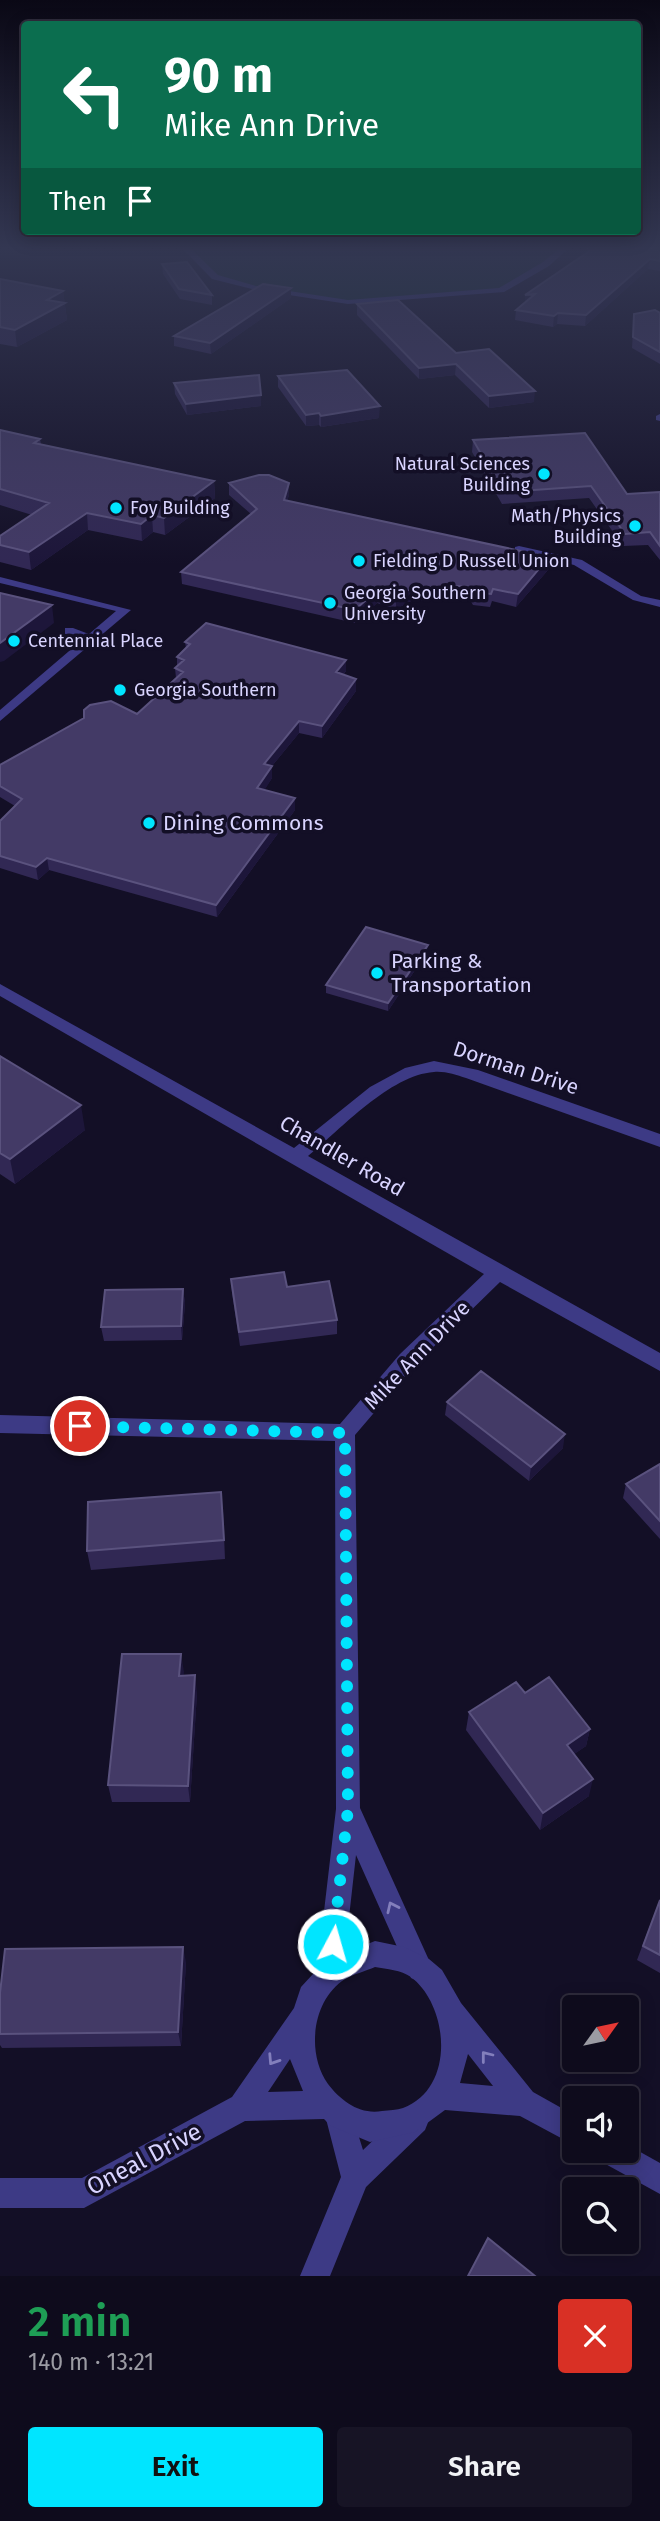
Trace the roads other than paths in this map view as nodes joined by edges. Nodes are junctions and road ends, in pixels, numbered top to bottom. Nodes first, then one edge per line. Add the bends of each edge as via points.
1 (519, 549) edge
2 (0, 580) edge
3 (660, 604) edge
4 (69, 631) dead end
5 (92, 638) junction
6 (109, 644) dead end
7 (0, 717) edge
8 (0, 989) edge
9 (660, 1141) edge
10 (297, 1156) junction
11 (497, 1273) junction
12 (660, 1363) edge
13 (0, 1424) edge
14 (345, 1433) junction
15 (348, 1809) junction
16 (420, 1969) junction
17 (330, 1971) junction
18 (450, 2010) junction
19 (303, 2013) junction
20 (439, 2096) junction
21 (523, 2102) junction
22 (242, 2107) junction
23 (334, 2110) junction
24 (419, 2116) junction
25 (562, 2124) edge
26 (631, 2163) edge
27 (356, 2177) junction
28 (660, 2179) edge
29 (0, 2193) edge
30 (315, 2276) edge

1 - 3 street via 578,562 637,598
2 - 5 street via 125,610
4 - 5 street
5 - 6 street
5 - 7 street
8 - 10 street, Chandler Road
9 - 10 street, Dorman Drive via 472,1074 430,1066 381,1088
10 - 11 street, Chandler Road
11 - 12 street, Chandler Road
11 - 14 street, Mike Ann Drive via 407,1360
13 - 14 street
14 - 15 street
16 -> 15 street
15 - 17 street
16 - 17 street via 398,1958 374,1954 351,1958
16 - 18 street via 438,1987
17 - 19 street via 314,1989
18 - 20 street via 456,2040 453,2069
21 -> 18 street
19 -> 22 street, Oneal Drive
19 - 23 street via 304,2067 318,2094
20 - 21 street
20 - 24 street
21 - 25 street
22 - 23 street, Oneal Drive
22 - 29 street, Oneal Drive via 84,2193
23 - 24 street via 365,2126 393,2127
23 - 27 street
24 - 27 street
26 - 28 street
27 - 30 street

